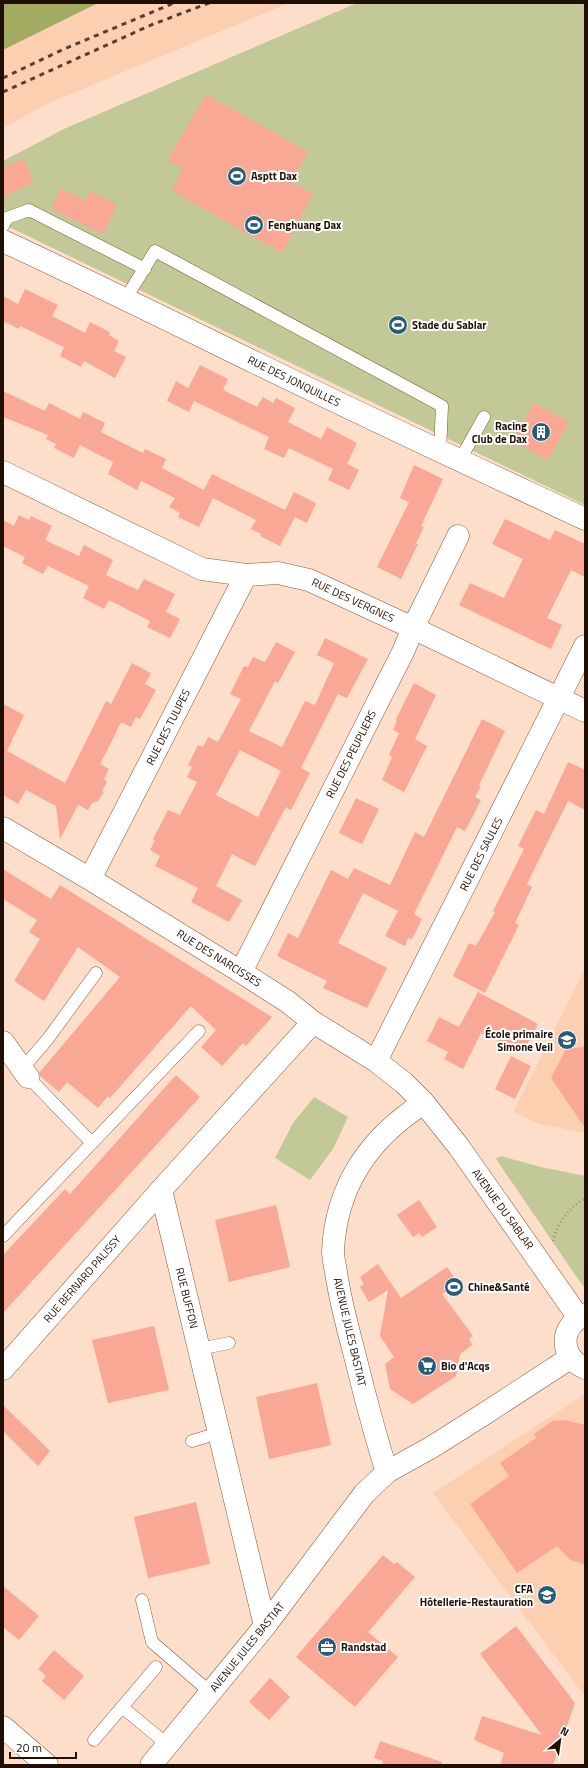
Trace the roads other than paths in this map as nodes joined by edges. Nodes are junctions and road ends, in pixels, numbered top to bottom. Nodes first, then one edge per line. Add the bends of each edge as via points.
1 (3, 226) edge
2 (3, 241) edge
3 (145, 268) junction
4 (126, 298) junction
5 (484, 417) dead end
6 (440, 451) junction
7 (460, 460) junction
8 (3, 472) edge
9 (585, 519) edge
10 (458, 536) dead end
11 (246, 574) junction
12 (413, 628) junction
13 (585, 646) edge
14 (559, 699) junction
15 (585, 711) edge
16 (3, 828) edge
17 (90, 879) junction
18 (241, 972) junction
19 (96, 973) dead end
20 (313, 1022) junction
21 (199, 1031) dead end
22 (3, 1042) edge
23 (376, 1061) junction
24 (25, 1073) junction
25 (424, 1103) junction
26 (92, 1143) junction
27 (161, 1190) junction
28 (3, 1236) edge
29 (582, 1316) edge
30 (229, 1343) dead end
31 (199, 1349) junction
32 (578, 1363) edge
33 (3, 1369) edge
34 (219, 1433) junction
35 (192, 1441) dead end
36 (386, 1472) junction
37 (142, 1600) dead end
38 (265, 1626) junction
39 (156, 1667) dead end
40 (211, 1693) junction
41 (122, 1707) junction
42 (3, 1727) edge
43 (94, 1740) dead end
44 (168, 1745) junction
45 (47, 1765) edge
46 (152, 1765) edge

1 - 3 lane via 7,218 29,210
2 - 4 street, RUE DES JONQUILLES
3 - 4 lane
3 - 6 lane via 156,250 442,406
4 - 6 street, RUE DES JONQUILLES
5 - 7 lane
6 - 7 street, RUE DES JONQUILLES
7 - 9 street, RUE DES JONQUILLES
8 - 11 street, RUE DES VERGNES via 202,569
10 - 12 street, RUE DES PEUPLIERS
11 - 12 street, RUE DES VERGNES via 278,573 309,580
11 - 17 street, RUE DES TULIPES
12 - 14 street, RUE DES VERGNES
12 - 18 street, RUE DES PEUPLIERS
13 - 14 street, RUE DES SAULES
14 - 15 street, RUE DES VERGNES
14 - 23 street, RUE DES SAULES
16 - 17 street, RUE DES NARCISSES
17 - 18 street, RUE DES NARCISSES
18 - 20 street, RUE DES NARCISSES via 288,1002
19 - 24 lane
20 - 23 street, RUE DES NARCISSES
20 - 27 street
21 - 26 lane
22 - 24 street
23 - 25 street, RUE DES NARCISSES
24 - 26 lane
25 - 29 street, AVENUE DU SABLAR
25 - 36 street, AVENUE JULES BASTIAT via 405,1115 381,1138 357,1167 340,1204 333,1252 339,1294
26 - 28 lane
27 - 31 street, RUE BUFFON
27 - 33 street, RUE BERNARD PALISSY
29 - 32 street via 569,1328 565,1343
30 - 31 lane
31 - 34 street, RUE BUFFON
32 - 36 street, AVENUE JULES BASTIAT
34 - 35 lane
34 - 38 street, RUE BUFFON
36 - 38 street, AVENUE JULES BASTIAT via 364,1494
37 - 40 lane via 152,1642
38 - 40 street, AVENUE JULES BASTIAT
39 - 41 lane
40 - 44 street, AVENUE JULES BASTIAT
41 - 43 lane
41 - 44 lane
42 - 45 street
44 - 46 street, AVENUE JULES BASTIAT

